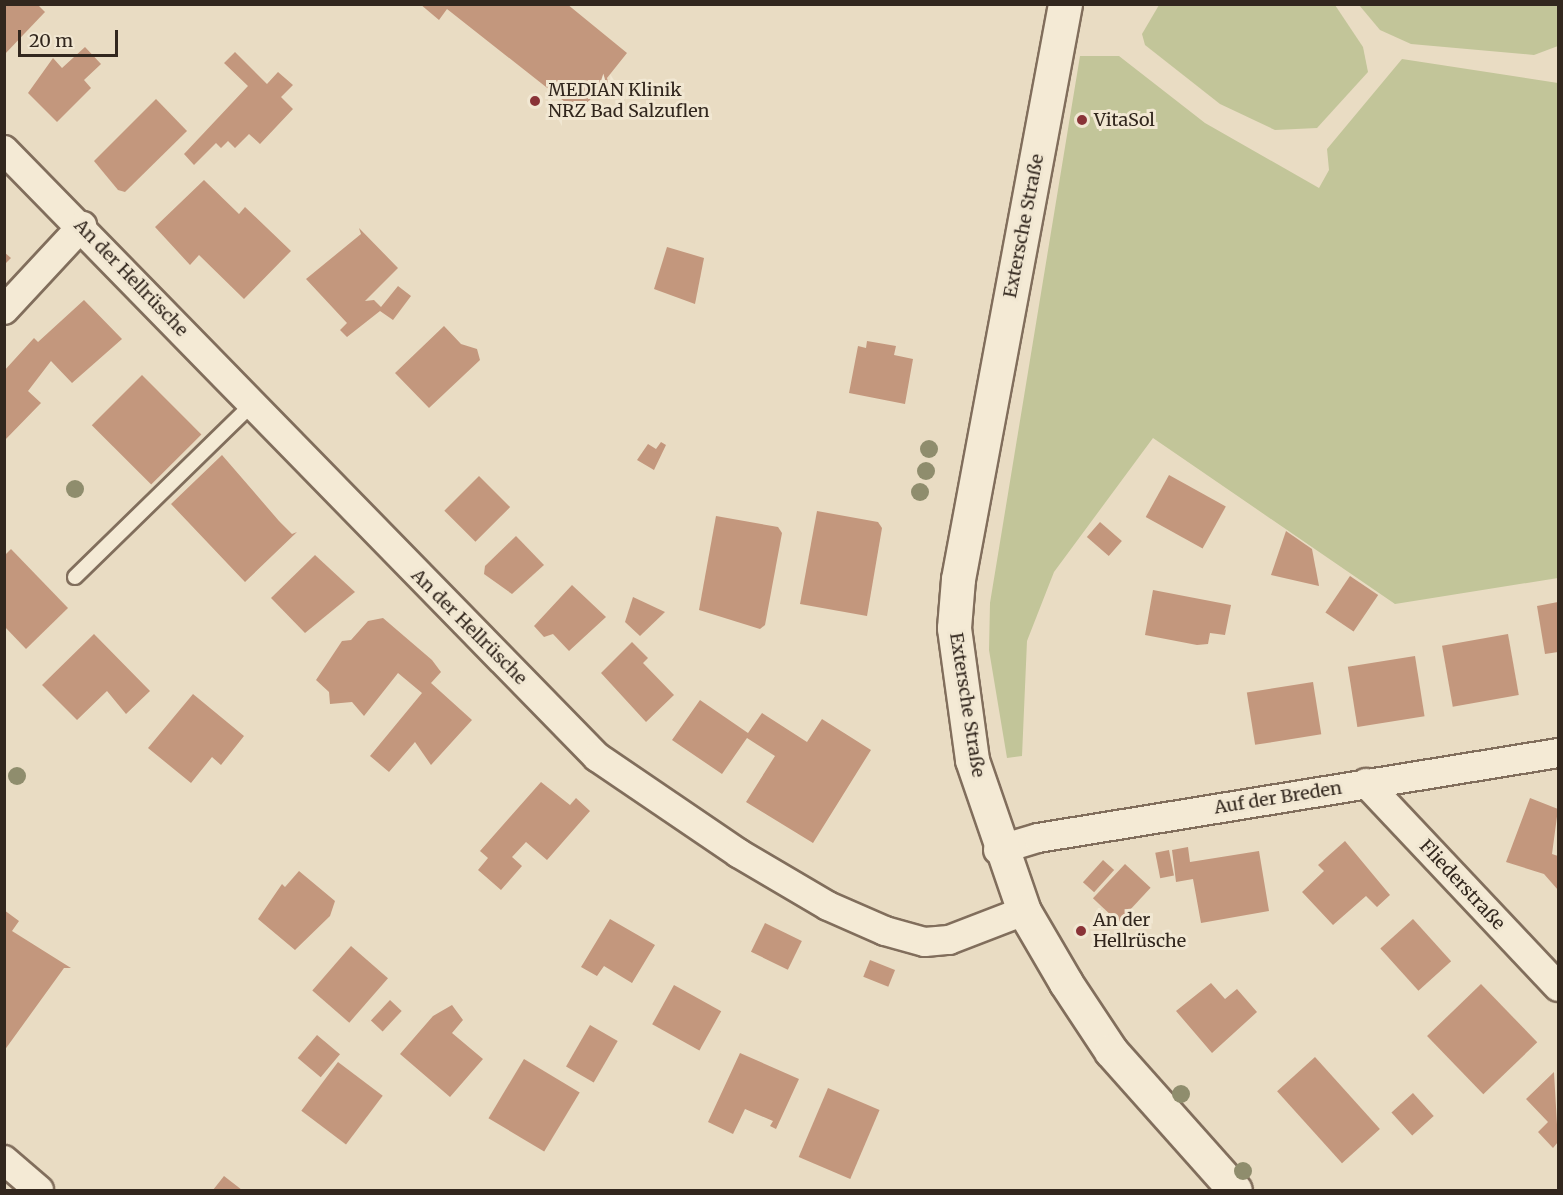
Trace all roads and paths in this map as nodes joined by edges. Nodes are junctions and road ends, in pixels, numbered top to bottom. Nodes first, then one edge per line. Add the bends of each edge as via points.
1 (1065, 4) edge
2 (4, 150) edge
3 (82, 226) junction
4 (4, 310) edge
5 (251, 405) junction
6 (75, 577) dead end
7 (1558, 753) edge
8 (1366, 783) junction
9 (998, 850) junction
10 (1024, 911) junction
11 (1558, 987) edge
12 (4, 1160) edge
13 (39, 1191) edge
14 (1235, 1191) edge

1 - 9 main road, Extersche Straße via 975,479 954,628 972,760
2 - 3 street, An der Hellrüsche
3 - 4 street
3 - 5 street, An der Hellrüsche
5 - 6 lane
5 - 10 street, An der Hellrüsche via 597,758 738,853 828,906 925,942 949,940
7 - 8 street, Auf der Breden
8 - 9 street, Auf der Breden via 1038,838
8 - 11 street, Fliederstraße
9 - 10 main road, Extersche Straße
10 - 14 main road, Extersche Straße via 1111,1050
12 - 13 street

